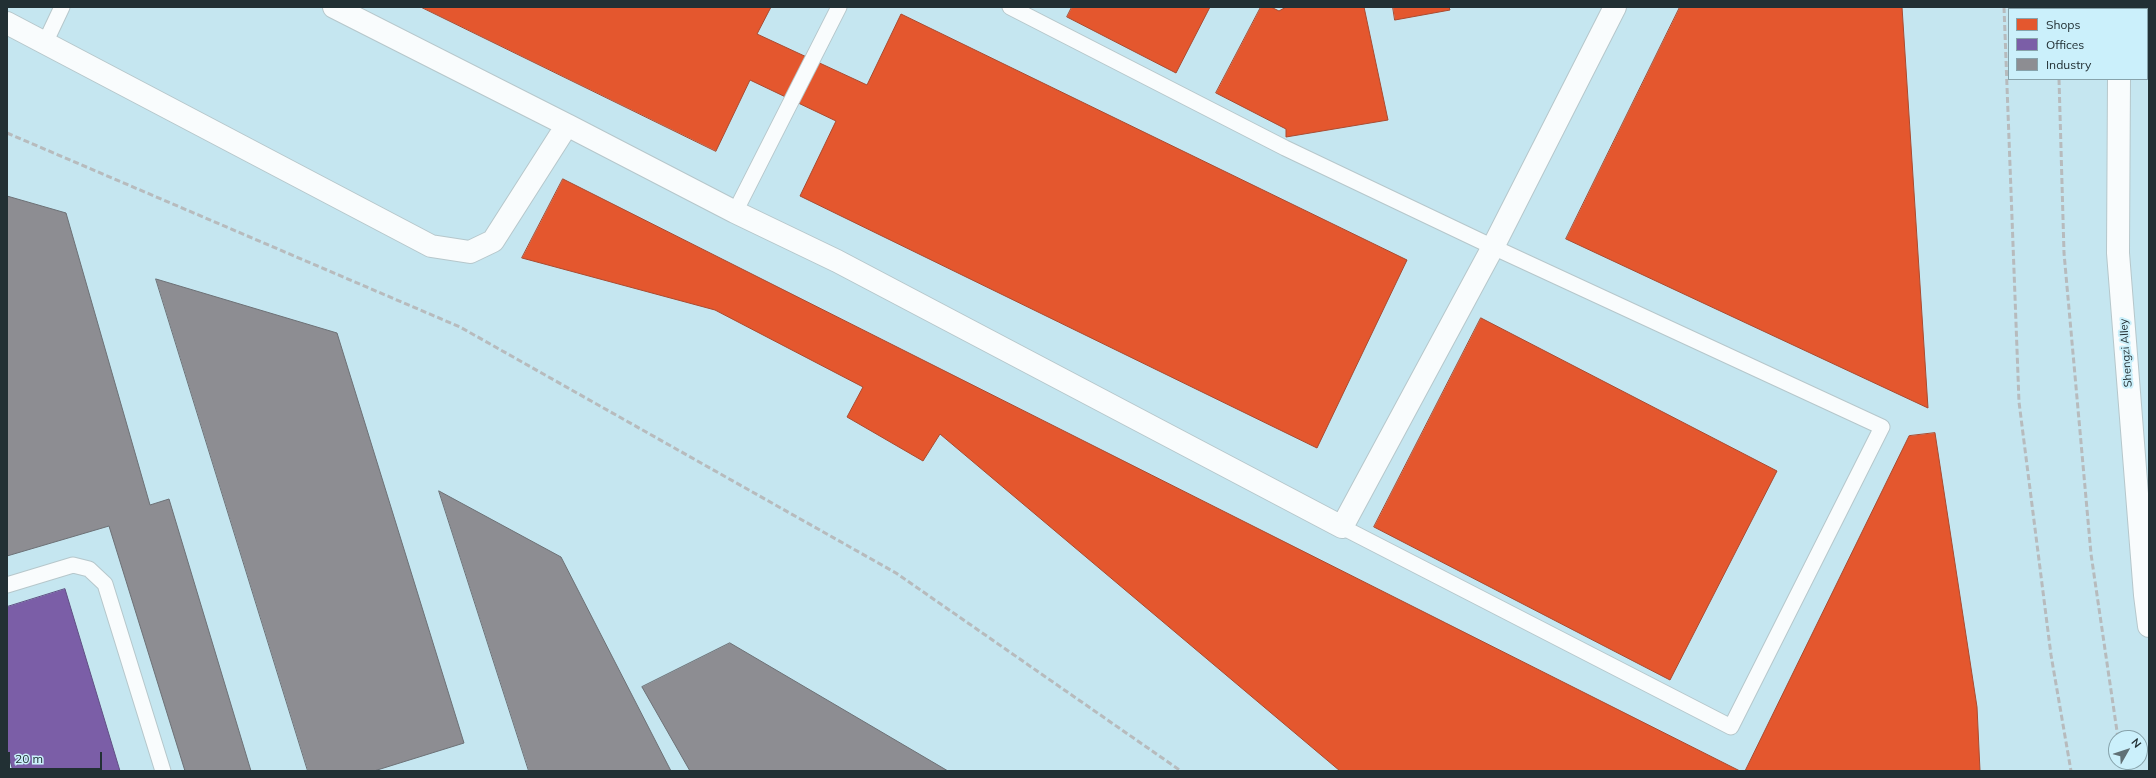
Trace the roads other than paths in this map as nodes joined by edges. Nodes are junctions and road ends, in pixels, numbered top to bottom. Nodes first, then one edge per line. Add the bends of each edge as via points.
1 (62, 7) edge
2 (334, 7) edge
3 (839, 7) edge
4 (1010, 7) edge
5 (1615, 7) edge
6 (7, 23) edge
7 (45, 43) junction
8 (2119, 80) edge
9 (567, 125) junction
10 (735, 212) junction
11 (1493, 247) junction
12 (1342, 527) junction
13 (7, 585) edge
14 (2149, 626) edge
15 (163, 771) edge

1 - 7 lane
2 - 9 street
3 - 10 lane
4 - 11 lane via 1286,148
5 - 11 street
6 - 7 street
7 - 9 street via 431,246 470,252 493,241
8 - 14 street, Shengzi Alley via 2118,253
9 - 10 street
10 - 12 street via 837,261
11 - 12 street
11 - 12 lane via 1882,427 1731,727
13 - 15 lane via 73,565 89,569 105,584

